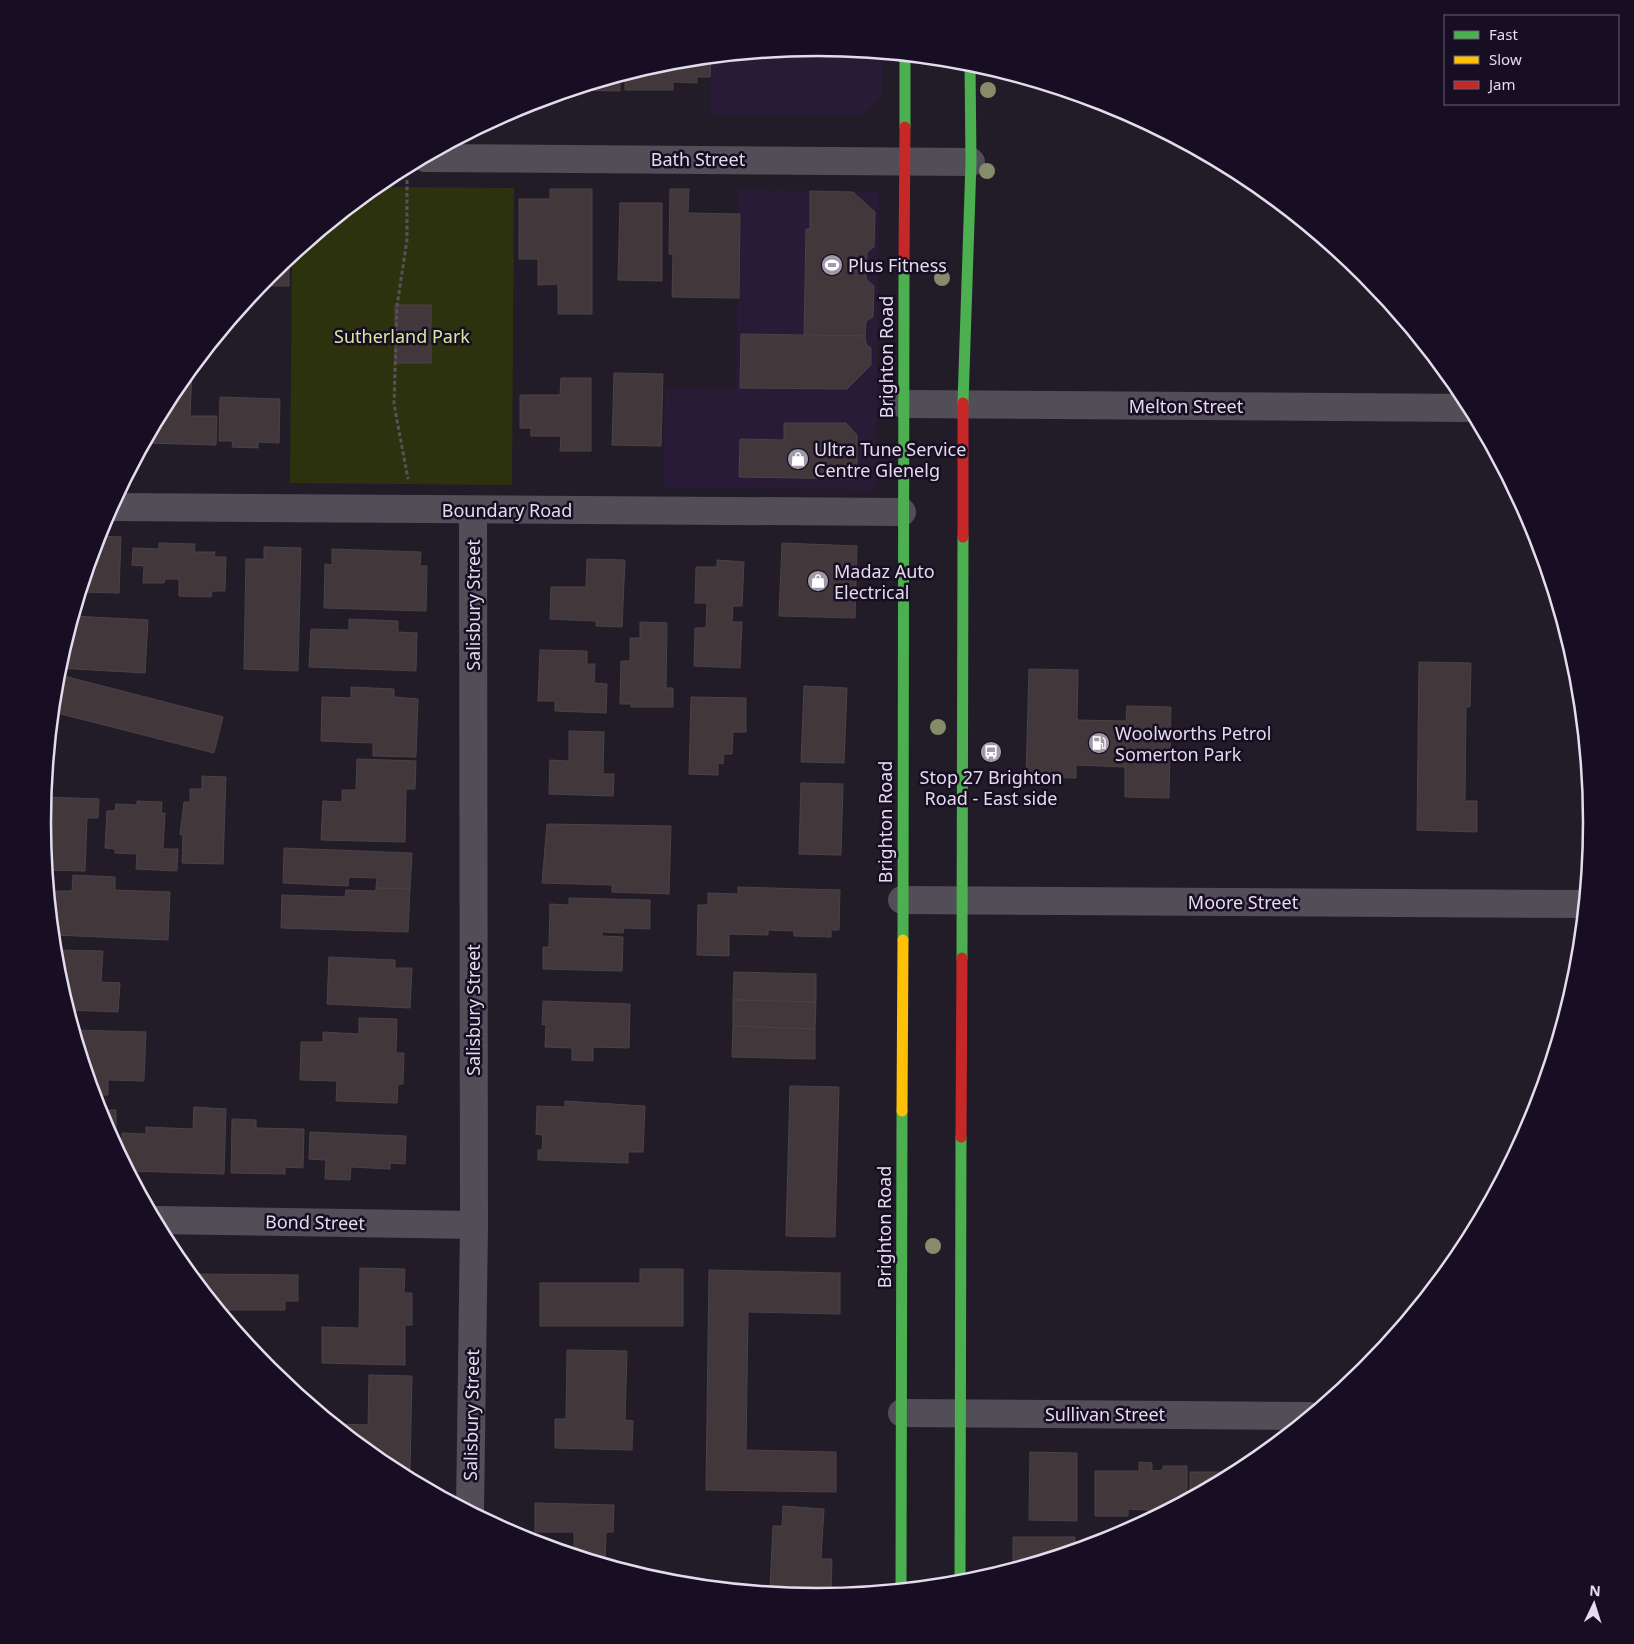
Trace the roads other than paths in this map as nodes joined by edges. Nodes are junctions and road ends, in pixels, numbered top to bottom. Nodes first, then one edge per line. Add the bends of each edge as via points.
1 (905, 62) edge
2 (970, 72) edge
3 (904, 160) junction
4 (971, 162) junction
5 (423, 166) edge
6 (903, 404) junction
7 (963, 405) junction
8 (1461, 408) edge
9 (120, 507) edge
10 (473, 510) junction
11 (902, 512) junction
12 (902, 900) junction
13 (960, 900) junction
14 (1578, 904) edge
15 (163, 1220) edge
16 (474, 1225) junction
17 (902, 1413) junction
18 (962, 1413) junction
19 (1300, 1416) edge
20 (470, 1505) edge
21 (960, 1574) edge
22 (901, 1583) edge

1 - 3 main road, Brighton Road
2 - 4 main road
3 - 4 street, Bath Street
3 - 5 street, Bath Street
3 - 6 main road, Brighton Road
4 - 7 main road
6 - 7 street, Melton Street
6 - 11 main road, Brighton Road
7 - 8 street, Melton Street
7 - 13 main road
9 - 10 street, Boundary Road
10 - 11 street, Boundary Road
10 - 16 street, Salisbury Street
11 - 12 main road, Brighton Road
12 - 13 street, Moore Street
12 - 17 main road, Brighton Road
13 - 14 street, Moore Street
13 - 18 main road
15 - 16 street, Bond Street
16 - 20 street, Salisbury Street
17 - 18 street, Sullivan Street
17 - 22 main road, Brighton Road
18 - 19 street, Sullivan Street
18 - 21 main road

